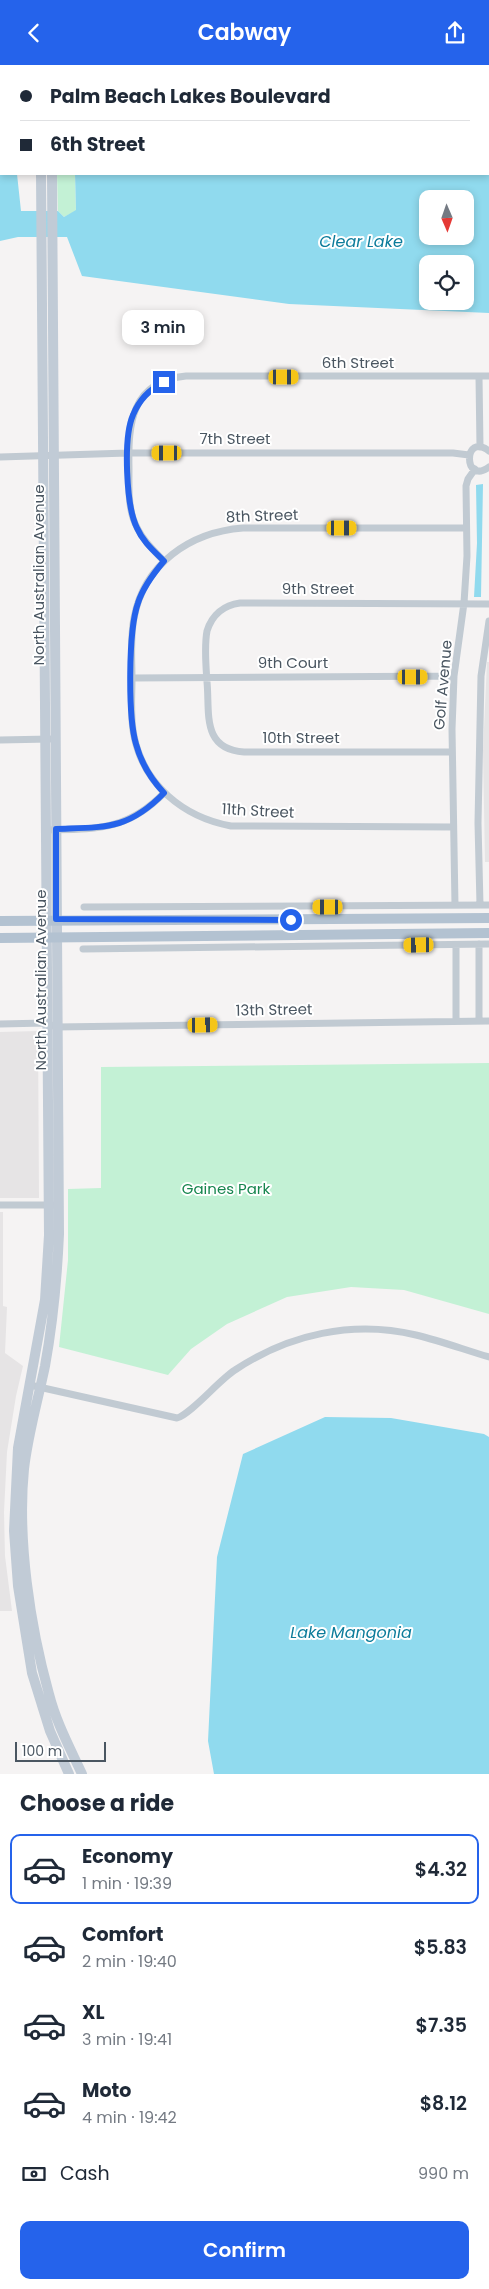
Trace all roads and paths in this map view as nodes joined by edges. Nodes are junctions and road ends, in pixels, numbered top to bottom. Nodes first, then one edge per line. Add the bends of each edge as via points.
1 (41, 175) edge
2 (52, 175) edge
3 (489, 376) edge
4 (479, 377) junction
5 (480, 447) junction
6 (489, 451) edge
7 (128, 453) junction
8 (469, 455) junction
9 (48, 456) junction
10 (0, 457) edge
11 (489, 468) edge
12 (475, 469) junction
13 (465, 528) junction
14 (164, 561) junction
15 (464, 603) junction
16 (489, 604) edge
17 (489, 621) edge
18 (454, 676) junction
19 (206, 677) junction
20 (132, 678) junction
21 (50, 739) junction
22 (0, 740) edge
23 (452, 752) junction
24 (164, 793) junction
25 (453, 827) junction
26 (51, 830) junction
27 (455, 905) junction
28 (480, 905) junction
29 (489, 905) edge
30 (84, 907) dead end
31 (217, 907) junction
32 (382, 907) junction
33 (489, 918) edge
34 (50, 919) junction
35 (382, 919) junction
36 (261, 920) junction
37 (0, 921) edge
38 (217, 921) junction
39 (382, 933) junction
40 (489, 933) edge
41 (262, 935) junction
42 (0, 938) edge
43 (51, 939) junction
44 (135, 943) junction
45 (480, 944) junction
46 (489, 944) edge
47 (382, 945) junction
48 (456, 945) junction
49 (83, 949) dead end
50 (456, 1021) junction
51 (479, 1021) junction
52 (489, 1021) edge
53 (46, 1023) junction
54 (0, 1024) edge
55 (56, 1027) junction
56 (0, 1205) edge
57 (54, 1205) junction
58 (489, 1357) edge
59 (35, 1386) junction
60 (69, 1774) edge
61 (82, 1774) edge

1 - 9 main road, North Australian Avenue
2 - 9 main road, North Australian Avenue
3 - 4 street, 6th Street
4 - 5 street
4 - 7 street, 6th Street via 186,376 156,386 137,406 130,423
5 - 6 street
5 - 8 street
7 - 8 street, 7th Street
7 - 9 street, 7th Street
7 - 14 street, 6th Street via 133,519 142,537
8 - 12 street via 470,465
9 - 10 street, 7th Street
9 - 21 main road, North Australian Avenue
11 - 12 street
12 - 13 street, Golf Avenue via 466,486
13 - 14 street, 8th Street via 228,529 193,540
13 - 15 street, Golf Avenue
14 - 20 street, 8th Street via 145,587 136,611 132,632
15 - 16 street, 9th Street
15 - 18 street, Golf Avenue
15 - 19 street, 9th Street via 235,603 219,612 208,626
17 - 28 street via 481,676
18 - 19 street, 9th Court
18 - 23 street, Golf Avenue
19 - 20 street, 9th Court
19 - 23 street, 10th Street via 210,727 220,742 235,751
20 - 24 street, 11th Street via 132,720 136,743 144,765
21 - 22 street
21 - 26 main road, North Australian Avenue
23 - 25 street, Golf Avenue
24 - 25 street, 11th Street via 191,813 231,826
24 - 26 street via 143,813 118,824
25 - 27 street, Golf Avenue
26 - 34 main road, North Australian Avenue
27 - 28 street
27 - 32 street
28 - 29 street
30 - 31 street
31 - 32 street
31 - 38 street
32 - 35 street
33 - 35 main road
34 - 37 main road
34 - 38 main road
34 - 43 main road, North Australian Avenue
35 - 36 main road
36 - 38 main road
36 - 41 main road
39 - 40 main road
39 - 41 main road
39 - 47 street
41 - 44 main road
42 - 43 main road
43 - 44 main road
43 - 53 main road, North Australian Avenue
43 - 55 main road, North Australian Avenue
44 - 47 street
44 - 49 street
45 - 46 street
45 - 48 street
45 - 51 street
47 - 48 street
48 - 50 street
50 - 51 street, 13th Street
50 - 55 street, 13th Street
51 - 52 street, 13th Street
53 - 54 street, 13th Street
53 - 55 street, 13th Street
53 - 57 main road, North Australian Avenue
55 - 57 main road, North Australian Avenue
56 - 57 street
57 - 59 main road, North Australian Avenue
58 - 59 street via 400,1331 329,1331 282,1344 250,1360 217,1383 189,1413 178,1418
59 - 60 main road, North Australian Avenue via 15,1475 14,1531 18,1586 39,1700
59 - 61 main road, North Australian Avenue via 24,1469 23,1525 27,1580 49,1695

